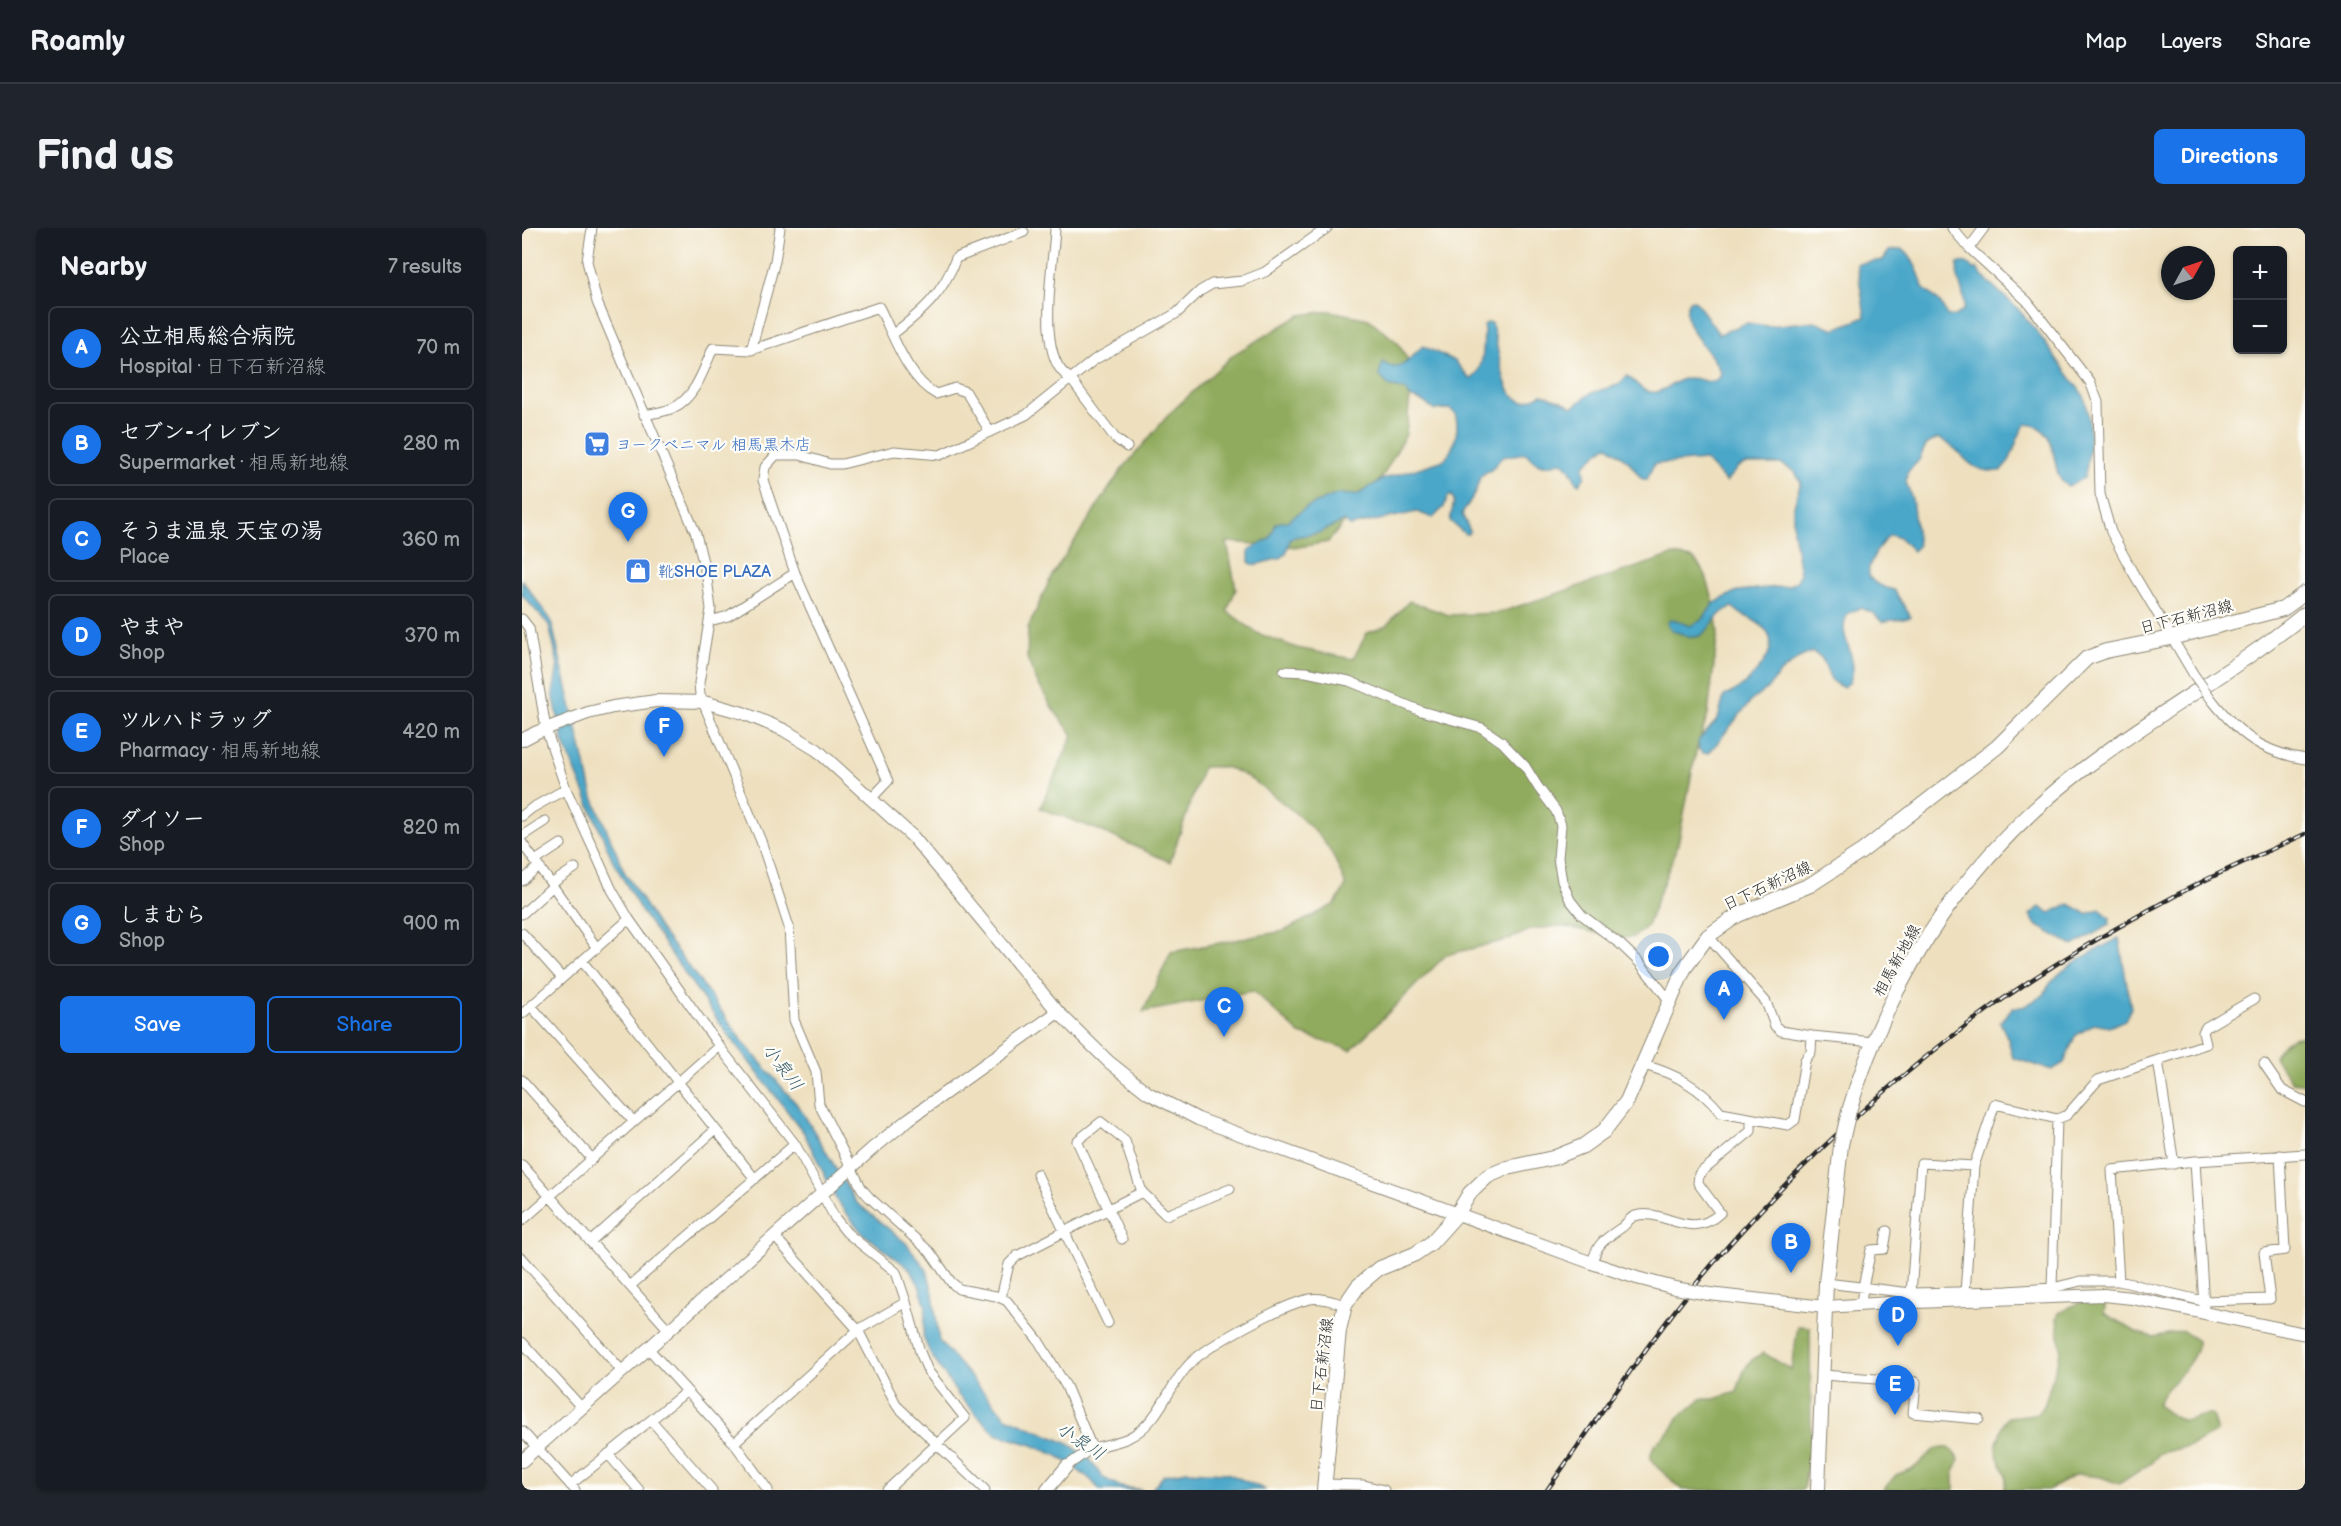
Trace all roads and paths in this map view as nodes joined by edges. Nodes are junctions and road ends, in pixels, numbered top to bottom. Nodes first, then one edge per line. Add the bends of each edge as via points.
1 (592, 228) edge
2 (780, 228) edge
3 (1055, 228) edge
4 (1327, 228) edge
5 (1952, 228) edge
6 (1984, 228) edge
7 (1024, 232) dead end
8 (1969, 248) junction
9 (893, 334) junction
10 (751, 350) junction
11 (1070, 378) junction
12 (644, 415) junction
13 (990, 432) junction
14 (1127, 447) dead end
15 (795, 573) junction
16 (2305, 593) edge
17 (2305, 614) edge
18 (522, 619) edge
19 (710, 621) junction
20 (526, 631) edge
21 (2171, 638) junction
22 (1284, 671) dead end
23 (704, 702) junction
24 (550, 727) junction
25 (522, 740) edge
26 (2305, 759) edge
27 (566, 789) junction
28 (871, 799) junction
29 (522, 816) edge
30 (545, 821) dead end
31 (522, 836) edge
32 (561, 844) dead end
33 (523, 847) edge
34 (537, 864) junction
35 (575, 868) dead end
36 (522, 881) edge
37 (552, 885) junction
38 (522, 914) edge
39 (629, 919) junction
40 (522, 933) edge
41 (1708, 936) junction
42 (597, 948) junction
43 (582, 961) junction
44 (562, 978) junction
45 (2254, 999) dead end
46 (1669, 1000) junction
47 (531, 1006) junction
48 (1058, 1012) junction
49 (522, 1014) edge
50 (1812, 1036) junction
51 (1873, 1042) junction
52 (719, 1046) junction
53 (2158, 1060) junction
54 (2264, 1064) dead end
55 (1644, 1065) junction
56 (522, 1080) edge
57 (678, 1083) junction
58 (2305, 1102) edge
59 (2057, 1119) junction
60 (1751, 1120) junction
61 (634, 1122) junction
62 (714, 1130) junction
63 (795, 1144) junction
64 (2305, 1154) edge
65 (2280, 1155) junction
66 (592, 1159) junction
67 (2196, 1161) junction
68 (2174, 1164) junction
69 (522, 1165) edge
70 (1974, 1166) junction
71 (851, 1168) junction
72 (1037, 1174) dead end
73 (755, 1179) junction
74 (1230, 1189) dead end
75 (1142, 1192) junction
76 (821, 1194) junction
77 (550, 1197) junction
78 (1108, 1208) junction
79 (1457, 1214) junction
80 (522, 1221) edge
81 (1063, 1230) junction
82 (1887, 1231) dead end
83 (775, 1237) junction
84 (1122, 1239) dead end
85 (590, 1242) junction
86 (522, 1258) edge
87 (1592, 1263) junction
88 (2119, 1281) junction
89 (1826, 1283) junction
90 (630, 1286) junction
91 (1863, 1287) junction
92 (2052, 1288) junction
93 (1911, 1293) junction
94 (1965, 1293) junction
95 (1001, 1299) junction
96 (2203, 1301) junction
97 (906, 1302) junction
98 (1346, 1305) junction
99 (1861, 1305) junction
100 (1825, 1307) junction
101 (2205, 1314) junction
102 (1108, 1323) dead end
103 (668, 1329) junction
104 (858, 1330) junction
105 (2305, 1334) edge
106 (522, 1342) edge
107 (648, 1348) junction
108 (622, 1371) junction
109 (1823, 1375) junction
110 (687, 1391) junction
111 (582, 1408) junction
112 (1979, 1419) dead end
113 (651, 1420) junction
114 (522, 1431) edge
115 (734, 1443) junction
116 (938, 1443) junction
117 (537, 1447) junction
118 (1091, 1449) junction
119 (608, 1454) junction
120 (522, 1461) edge
121 (1067, 1466) joint
122 (977, 1482) junction
123 (572, 1487) edge
124 (1324, 1488) edge
125 (766, 1489) edge
126 (639, 1490) edge
127 (712, 1490) edge
128 (887, 1490) edge
129 (968, 1490) edge
130 (985, 1490) edge
131 (1047, 1490) edge
132 (1384, 1490) edge
133 (1818, 1490) edge

1 - 12 street via 587,261 597,302
2 - 10 street via 776,261
3 - 11 street via 1048,307 1050,346 1063,374
4 - 11 street via 1265,272 1242,281 1206,287 1177,313
5 - 8 street
6 - 8 street
7 - 9 street via 956,258 939,292
8 - 21 street via 2027,301 2090,382 2098,402 2101,502 2116,542
9 - 10 street via 879,307
9 - 13 street via 926,389 936,394 955,388 966,392
10 - 12 street via 713,348 690,394 673,408
11 - 13 street via 1026,416
11 - 14 street via 1115,438
12 - 19 street via 696,534 707,578
13 - 15 street via 940,455 894,451 830,464 801,455 776,455 765,467 763,480
15 - 19 street via 728,616
15 - 28 street via 888,781
16 - 21 main road, 日下石新沼線 via 2283,609
17 - 51 main road, 相馬新地線 via 2240,663 2088,765 1998,844 1936,922 1909,966
18 - 20 street
19 - 23 street via 699,682
20 - 24 street
21 - 26 street, bridge via 2229,722 2279,754
21 - 41 main road, 日下石新沼線 via 2087,658 1998,747 1861,852 1810,885 1738,915
22 - 46 street via 1349,681 1421,711 1482,728 1502,742 1525,765 1556,811 1561,825 1558,858 1570,900 1582,915 1639,962
23 - 24 street via 656,701 613,707
23 - 28 street via 784,730 817,750
23 - 71 street via 761,841 789,927 794,1020 816,1072 819,1104
24 - 25 street
24 - 27 street
27 - 29 street
27 - 39 street
28 - 48 street via 912,837
30 - 31 street
32 - 34 street
33 - 34 street
34 - 36 street
34 - 37 street
35 - 37 street
37 - 38 street
37 - 42 street
39 - 42 street
39 - 52 street
40 - 44 street
41 - 46 main road, 日下石新沼線 via 1684,969
41 - 50 street via 1766,1002 1775,1026 1781,1031
42 - 43 street
43 - 44 street
43 - 57 street
44 - 47 street
45 - 53 street via 2206,1027 2206,1044
46 - 55 main road, 日下石新沼線
47 - 49 street
47 - 61 street
48 - 71 street via 909,1119
48 - 79 street via 1109,1062 1148,1093 1198,1119
50 - 51 street
50 - 60 street via 1795,1119 1788,1125
51 - 89 main road, 相馬新地線, bridge via 1841,1145
52 - 57 street
52 - 63 street
53 - 59 street via 2098,1080 2067,1114
53 - 68 street
54 - 58 street via 2282,1090
55 - 60 street via 1684,1079 1721,1113
55 - 79 main road, 日下石新沼線 via 1627,1101 1604,1131 1583,1146 1553,1158 1488,1176 1470,1192
56 - 66 street
57 - 61 street
57 - 62 street
59 - 70 street via 1995,1104
59 - 92 street
60 - 87 street via 1751,1131 1699,1174 1698,1183 1720,1213 1711,1221 1689,1225 1635,1216 1606,1236
61 - 66 street
62 - 73 street
62 - 85 street
63 - 73 street
63 - 76 street
64 - 65 street
65 - 67 street
65 - 96 street via 2285,1250 2264,1252 2270,1299
66 - 77 street
67 - 68 street
67 - 96 street
68 - 88 street via 2112,1170
69 - 77 street
70 - 93 street via 1921,1163
70 - 94 street
71 - 76 street
71 - 95 street via 862,1189 930,1252 959,1289
72 - 81 street
73 - 90 street
74 - 75 street via 1166,1215
75 - 78 street
75 - 78 street via 1125,1141 1101,1122 1077,1141
76 - 83 street
76 - 97 street via 848,1233 896,1272
77 - 80 street
77 - 85 street
78 - 81 street
78 - 84 street
79 - 87 street
79 - 98 main road, 日下石新沼線 via 1431,1243 1378,1269 1358,1286
81 - 95 street via 1009,1264
81 - 102 street
82 - 91 street via 1884,1250 1871,1250
83 - 103 street
83 - 104 street
85 - 90 street
86 - 108 street
87 - 100 street, bridge via 1675,1288
88 - 92 street via 2081,1281
88 - 96 street
89 - 91 street
89 - 100 main road, 相馬新地線
90 - 103 street
91 - 93 street
91 - 99 street
92 - 94 street
93 - 94 street
95 - 118 street via 1007,1301 1038,1340 1066,1386
96 - 101 street
97 - 104 street
97 - 116 street via 928,1371 965,1418
98 - 118 street via 1312,1298 1292,1304 1208,1348 1186,1367 1157,1413 1139,1431
98 - 124 main road, 日下石新沼線 via 1339,1330
99 - 100 street
99 - 101 street via 2104,1295
100 - 109 main road, 相馬新地線
101 - 105 street
103 - 107 street
104 - 115 street
104 - 116 street via 897,1406
106 - 111 street
107 - 108 street
107 - 110 street
108 - 111 street
109 - 112 street via 1916,1382 1912,1413
109 - 133 main road, 相馬新地線
110 - 113 street
110 - 115 street
111 - 117 street
113 - 119 street
113 - 127 street
114 - 117 street
115 - 125 street
116 - 122 street
116 - 128 street
117 - 120 street
117 - 123 street
118 - 121 street
119 - 123 street
119 - 126 street
121 - 131 street
122 - 129 street
122 - 130 street
124 - 132 street via 1364,1485

